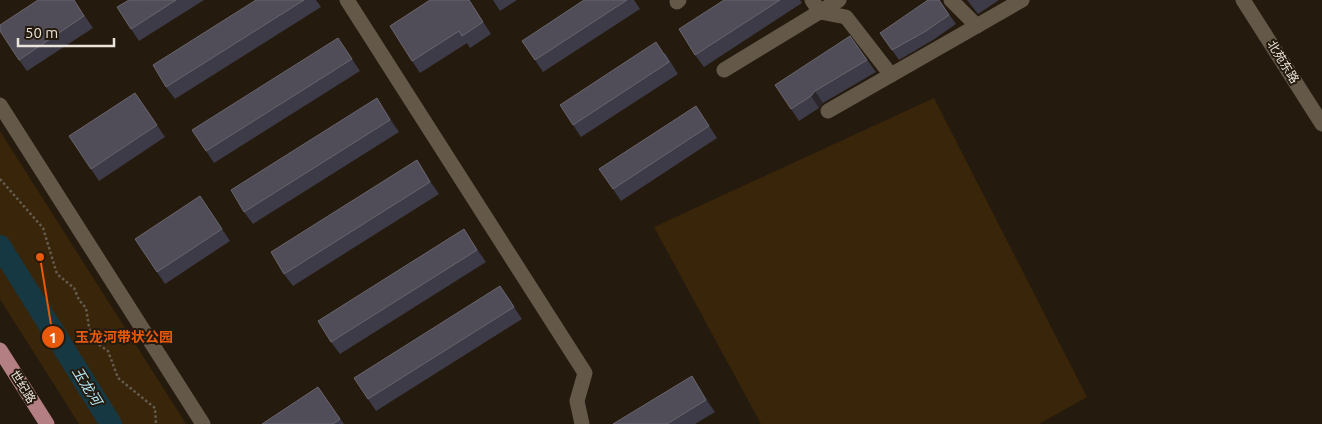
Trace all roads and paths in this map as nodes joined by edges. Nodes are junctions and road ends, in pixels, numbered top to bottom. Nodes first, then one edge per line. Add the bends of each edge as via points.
1 (347, 0) edge
2 (839, 0) edge
3 (950, 0) edge
4 (1022, 0) edge
5 (1243, 0) edge
6 (816, 6) edge
7 (977, 26) junction
8 (724, 70) dead end
9 (891, 75) junction
10 (0, 105) edge
11 (828, 111) dead end
12 (1322, 124) edge
13 (0, 179) edge
14 (0, 350) edge
15 (47, 424) edge
16 (156, 424) edge
17 (203, 424) edge
18 (582, 424) edge

1 - 18 street via 585,373 577,401
2 - 6 street
3 - 7 street
4 - 7 street
5 - 12 street, 北苑东路
6 - 8 street
6 - 9 street via 846,17
7 - 9 street
9 - 11 street
10 - 17 street
13 - 16 path via 43,228 57,274 74,288 86,308 91,339 108,351 118,378 154,408
14 - 15 main road, 世纪路

